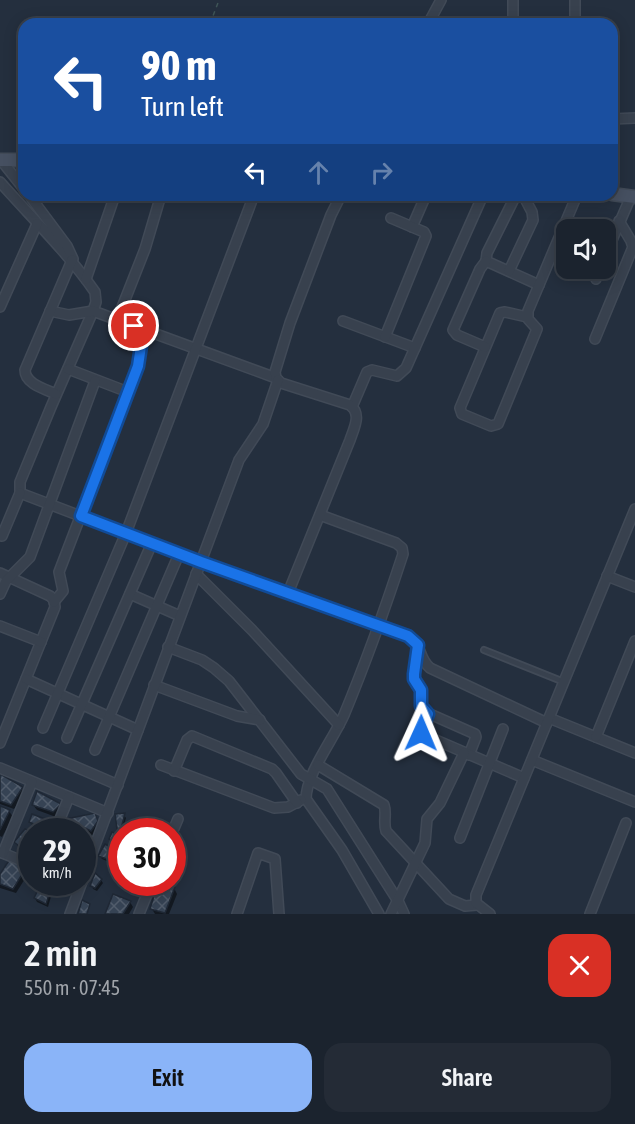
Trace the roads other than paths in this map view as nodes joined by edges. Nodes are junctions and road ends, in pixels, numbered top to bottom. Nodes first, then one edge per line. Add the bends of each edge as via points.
1 (441, 0) edge
2 (513, 0) edge
3 (575, 0) edge
4 (432, 18) edge
5 (513, 18) edge
6 (575, 18) edge
7 (635, 118) edge
8 (618, 119) edge
9 (18, 159) edge
10 (0, 160) edge
11 (18, 182) edge
12 (1, 185) edge
13 (618, 195) edge
14 (633, 196) edge
15 (34, 201) edge
16 (113, 201) edge
17 (159, 201) edge
18 (252, 201) edge
19 (338, 201) edge
20 (423, 201) edge
21 (480, 201) edge
22 (513, 201) edge
23 (527, 201) edge
24 (574, 201) edge
25 (391, 218) dead end
26 (619, 221) junction
27 (37, 224) junction
28 (412, 227) junction
29 (616, 229) edge
30 (486, 261) junction
31 (73, 262) junction
32 (509, 271) junction
33 (86, 279) junction
34 (539, 285) junction
35 (0, 307) edge
36 (50, 311) junction
37 (93, 311) junction
38 (527, 317) junction
39 (117, 320) junction
40 (343, 321) dead end
41 (134, 326) junction
42 (385, 337) junction
43 (596, 339) dead end
44 (485, 347) junction
45 (415, 348) junction
46 (197, 349) junction
47 (68, 369) junction
48 (277, 379) junction
49 (95, 381) junction
50 (128, 392) junction
51 (56, 394) junction
52 (352, 407) junction
53 (20, 493) junction
54 (50, 505) junction
55 (635, 508) edge
56 (320, 515) junction
57 (81, 516) junction
58 (126, 533) junction
59 (2, 536) dead end
60 (152, 543) junction
61 (179, 554) junction
62 (201, 562) junction
63 (0, 573) edge
64 (196, 574) junction
65 (607, 576) junction
66 (10, 577) junction
67 (635, 587) edge
68 (288, 593) junction
69 (0, 594) edge
70 (130, 594) junction
71 (54, 602) junction
72 (157, 606) junction
73 (180, 616) junction
74 (0, 626) edge
75 (379, 627) junction
76 (635, 641) edge
77 (40, 642) junction
78 (418, 645) junction
79 (168, 646) junction
80 (484, 650) dead end
81 (26, 679) junction
82 (564, 682) junction
83 (154, 685) junction
84 (57, 694) junction
85 (82, 705) junction
86 (428, 714) junction
87 (109, 717) junction
88 (4, 719) edge
89 (260, 720) junction
90 (548, 721) junction
91 (339, 725) junction
92 (43, 728) dead end
93 (503, 729) dead end
94 (138, 730) junction
95 (596, 737) junction
96 (67, 738) dead end
97 (0, 743) edge
98 (37, 750) dead end
99 (95, 750) dead end
100 (635, 753) edge
101 (467, 754) junction
102 (532, 760) junction
103 (490, 763) junction
104 (160, 765) dead end
105 (318, 765) junction
106 (0, 768) edge
107 (174, 771) junction
108 (524, 778) junction
109 (309, 779) junction
110 (32, 782) junction
111 (118, 785) junction
112 (69, 797) junction
113 (306, 797) junction
114 (635, 802) edge
115 (297, 803) junction
116 (108, 813) junction
117 (61, 818) edge
118 (626, 823) dead end
119 (459, 838) dead end
120 (96, 843) edge
121 (2, 852) edge
122 (18, 859) edge
123 (416, 864) junction
124 (76, 896) edge
125 (146, 896) edge
126 (398, 901) junction
127 (477, 904) junction
128 (70, 914) edge
129 (139, 914) edge
130 (237, 914) edge
131 (279, 914) edge
132 (380, 914) edge
133 (391, 914) edge
134 (404, 914) edge
135 (490, 914) edge
136 (590, 914) edge

1 - 4 street
2 - 5 street
3 - 6 street
7 - 8 street
9 - 10 street
10 - 11 street
12 - 27 street
13 - 14 street
14 - 26 street
15 - 31 street via 68,246
16 - 33 street
17 - 39 street
18 - 46 street
19 - 48 street via 290,323 275,372
20 - 28 street
21 - 45 street
22 - 30 street
23 - 32 street via 533,220
24 - 34 street
25 - 28 street
26 - 29 street
26 - 43 street via 633,248
27 - 31 street
27 - 35 street
28 - 42 street via 426,236
30 - 32 street
30 - 44 street via 453,330
31 - 33 street
31 - 36 street
32 - 34 street
33 - 37 street via 95,292
34 - 38 street
36 - 37 street via 69,315
36 - 51 street via 25,375
37 - 39 street
37 - 47 street
38 - 44 street via 500,313
38 - 44 street via 537,329 494,427 460,412
39 - 41 street
40 - 42 street
41 - 46 street
41 - 50 street via 141,346
42 - 45 street
45 - 52 street via 406,368 397,376 367,372
46 - 48 street
46 - 58 street
47 - 49 street
47 - 51 street
48 - 52 street
48 - 62 street via 267,417 239,460
49 - 50 street
49 - 54 street
50 - 57 street
51 - 53 street via 20,482
52 - 56 street via 357,415 355,425
53 - 54 street
53 - 59 street
54 - 57 street
54 - 66 street via 30,556
55 - 65 street
56 - 68 street
56 - 75 street via 402,548
57 - 58 street
57 - 71 street via 59,572 63,591
58 - 60 street
58 - 84 street
60 - 61 street
60 - 70 street
61 - 62 street
61 - 72 street
62 - 64 street
62 - 68 street
63 - 66 street
64 - 73 street
64 - 91 street
65 - 67 street
65 - 82 street
66 - 69 street
66 - 71 street via 50,596
68 - 75 street
70 - 72 street
70 - 85 street
71 - 77 street
72 - 73 street
72 - 87 street
73 - 79 street
74 - 77 street
75 - 78 street via 408,636
75 - 91 street
76 - 95 street
77 - 81 street
78 - 86 street via 414,679 421,690 421,706
78 - 90 street via 424,663 430,668
79 - 83 street
79 - 89 street via 214,668
80 - 82 lane
81 - 84 street
81 - 88 street
82 - 90 street
83 - 89 street via 237,716
83 - 94 street
84 - 85 street
84 - 92 street
85 - 87 street
85 - 96 street
86 - 101 street via 421,733
86 - 101 street via 475,734
87 - 94 street
87 - 99 street
88 - 97 street
89 - 109 street
90 - 95 street
90 - 102 street
91 - 105 street
93 - 103 street
94 - 111 street
95 - 100 street
98 - 111 street
101 - 103 street
101 - 123 street via 427,819 425,843
102 - 108 street
102 - 114 street
103 - 108 street
103 - 119 street
104 - 107 street
105 - 109 street
105 - 123 street via 384,805 386,831
106 - 110 street
107 - 115 street via 274,808
107 - 115 street via 192,736 272,769
108 - 127 street via 476,895
109 - 113 street
109 - 126 street via 332,796
110 - 112 street
110 - 121 street
111 - 116 street
112 - 116 street
112 - 117 street
113 - 115 street
113 - 132 street
116 - 120 street
118 - 136 street
121 - 122 street
123 - 126 street
123 - 127 street via 448,899 465,906
124 - 128 street
125 - 129 street
126 - 133 street
126 - 134 street
127 - 135 street
130 - 131 street via 256,854 260,853 274,859

